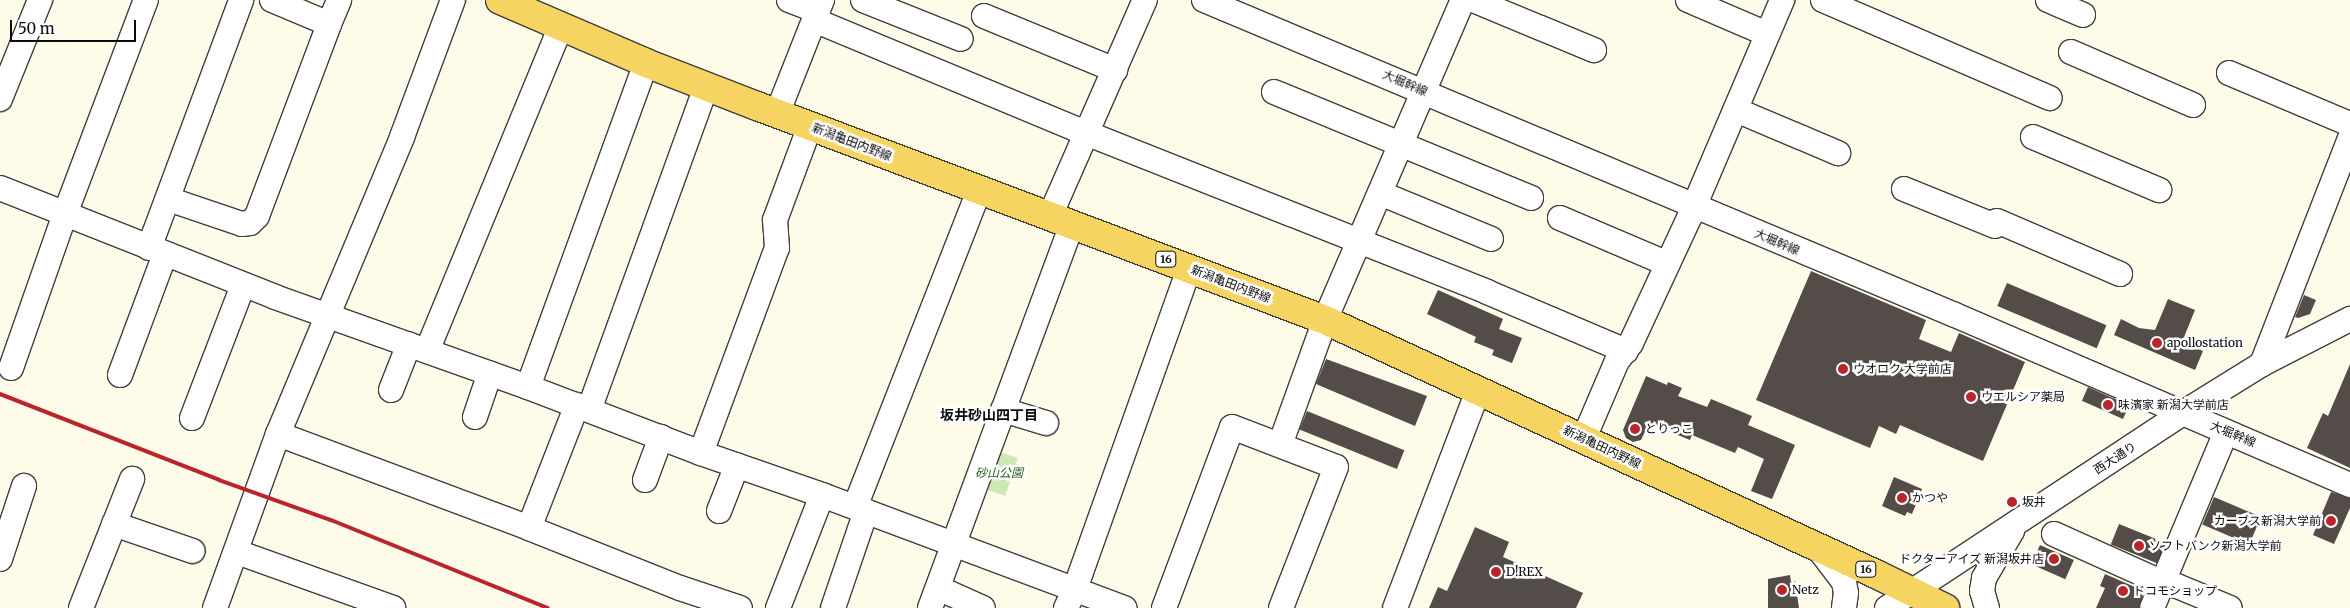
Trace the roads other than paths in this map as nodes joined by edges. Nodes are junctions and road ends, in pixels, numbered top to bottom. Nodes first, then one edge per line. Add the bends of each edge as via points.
1 (40, 0) edge
2 (146, 0) edge
3 (241, 0) edge
4 (272, 0) edge
5 (339, 0) edge
6 (453, 0) edge
7 (500, 0) edge
8 (789, 0) edge
9 (862, 0) edge
10 (1145, 0) edge
11 (1204, 0) edge
12 (1463, 0) edge
13 (1473, 0) edge
14 (1688, 0) edge
15 (1782, 0) edge
16 (1823, 0) edge
17 (2048, 0) edge
18 (818, 10) edge
19 (2084, 15) dead end
20 (984, 16) dead end
21 (329, 24) junction
22 (561, 26) junction
23 (1767, 34) junction
24 (961, 39) dead end
25 (1594, 50) dead end
26 (2071, 52) dead end
27 (646, 63) junction
28 (1114, 70) junction
29 (2229, 73) dead end
30 (706, 86) junction
31 (1424, 91) junction
32 (1274, 92) dead end
33 (2050, 98) dead end
34 (0, 99) edge
35 (2193, 105) dead end
36 (1736, 110) junction
37 (777, 114) junction
38 (2350, 124) edge
39 (810, 126) junction
40 (1087, 131) junction
41 (2033, 137) dead end
42 (2350, 138) edge
43 (1401, 144) junction
44 (1838, 153) dead end
45 (0, 188) edge
46 (1904, 189) dead end
47 (2159, 190) dead end
48 (980, 191) junction
49 (1380, 193) junction
50 (1531, 198) dead end
51 (168, 199) junction
52 (1693, 206) junction
53 (65, 214) junction
54 (1560, 218) dead end
55 (1061, 220) junction
56 (1491, 239) dead end
57 (1359, 240) junction
58 (157, 251) junction
59 (1668, 264) junction
60 (1189, 268) junction
61 (2120, 274) dead end
62 (243, 285) junction
63 (327, 315) junction
64 (2350, 319) edge
65 (1325, 320) junction
66 (418, 348) junction
67 (1626, 351) junction
68 (2262, 364) junction
69 (11, 368) dead end
70 (490, 373) junction
71 (120, 374) dead end
72 (528, 387) junction
73 (392, 390) dead end
74 (1478, 391) junction
75 (583, 408) junction
76 (1003, 410) junction
77 (2183, 413) junction
78 (475, 416) dead end
79 (192, 418) dead end
80 (1046, 423) dead end
81 (2226, 432) junction
82 (278, 434) junction
83 (661, 437) junction
84 (1584, 438) junction
85 (1280, 445) junction
86 (701, 453) junction
87 (737, 465) junction
88 (132, 479) dead end
89 (645, 480) dead end
90 (2350, 485) edge
91 (24, 486) dead end
92 (822, 495) junction
93 (860, 509) junction
94 (719, 511) dead end
95 (114, 524) junction
96 (2017, 524) junction
97 (529, 528) junction
98 (2054, 534) dead end
99 (954, 544) junction
100 (1818, 548) junction
101 (193, 551) dead end
102 (237, 552) junction
103 (0, 559) edge
104 (2163, 583) junction
105 (1912, 591) junction
106 (934, 598) edge
107 (1070, 598) edge
108 (80, 608) edge
109 (215, 608) edge
110 (394, 608) edge
111 (740, 608) edge
112 (778, 608) edge
113 (833, 608) edge
114 (984, 608) edge
115 (1125, 608) edge
116 (1164, 608) edge
117 (1281, 608) edge
118 (1395, 608) edge
119 (1844, 608) edge
120 (1887, 608) edge
121 (1945, 608) edge
122 (1987, 608) edge
123 (2152, 608) edge
124 (2230, 608) edge

1 - 34 street
2 - 53 street
3 - 51 street
4 - 21 street
5 - 21 street
6 - 63 street via 424,81
7 - 22 main road, 新潟亀田内野線 / 16
8 - 18 street
9 - 24 street
10 - 28 street
11 - 31 street, 大堀幹線
12 - 31 street
13 - 25 street
14 - 23 street
15 - 23 street
16 - 33 street
17 - 19 street
18 - 37 street
18 - 40 street via 1076,129
20 - 28 street
21 - 51 street via 257,216 250,223 242,224
22 - 27 main road, 新潟亀田内野線 / 16
22 - 66 street
23 - 36 street
26 - 35 street
27 - 30 main road, 新潟亀田内野線 / 16
27 - 72 street
28 - 40 street
29 - 38 street
30 - 37 main road, 新潟亀田内野線 / 16
30 - 75 street
31 - 43 street
31 - 52 street, 大堀幹線
32 - 43 street
36 - 44 street
36 - 52 street
37 - 39 main road, 新潟亀田内野線 / 16
39 - 48 main road, 新潟亀田内野線 / 16
39 - 86 street via 775,220 777,248
40 - 55 street
40 - 57 street
41 - 47 street
42 - 68 street
43 - 49 street
43 - 50 street
45 - 53 street
46 - 61 street
48 - 55 main road, 新潟亀田内野線 / 16
48 - 93 street
49 - 56 street
49 - 57 street
51 - 58 street
52 - 59 street
52 - 77 street, 大堀幹線
53 - 58 street
53 - 69 street
54 - 59 street
55 - 60 main road, 新潟亀田内野線 / 16
55 - 76 street
57 - 65 street
57 - 67 street
58 - 62 street
58 - 71 street
59 - 67 street
60 - 65 main road, 新潟亀田内野線 / 16
60 - 107 street
62 - 63 street
62 - 79 street
63 - 66 street
63 - 82 street
64 - 68 street, 西大通り
65 - 74 main road, 新潟亀田内野線 / 16
65 - 85 street
66 - 70 street
66 - 73 street
67 - 84 street via 1617,361
68 - 77 street, 西大通り
70 - 72 street
70 - 78 street
72 - 75 street
74 - 84 main road, 新潟亀田内野線 / 16
74 - 118 street
75 - 83 street
75 - 97 street
76 - 80 street
76 - 99 street
77 - 81 street, 大堀幹線
77 - 96 street, 西大通り
81 - 90 street, 大堀幹線
81 - 104 street
82 - 97 street
82 - 102 street
83 - 86 street
83 - 89 street
84 - 100 main road, 新潟亀田内野線 / 16
85 - 116 street via 1232,427
85 - 117 street via 1336,467
86 - 87 street
87 - 92 street
87 - 94 street
88 - 95 street
91 - 103 street
92 - 93 street
92 - 112 street
93 - 99 street
93 - 113 street
95 - 101 street
95 - 108 street
96 - 105 street, 西大通り
96 - 122 street via 1984,578 1982,591
97 - 111 street via 680,588
98 - 104 street
99 - 106 street
99 - 107 street
100 - 105 main road, 新潟亀田内野線 / 16
100 - 119 street via 1844,582
102 - 109 street
102 - 110 street
104 - 123 street
104 - 124 street
105 - 120 street, 西大通り
105 - 121 main road, 新潟亀田内野線 / 16
106 - 114 street
107 - 115 street

